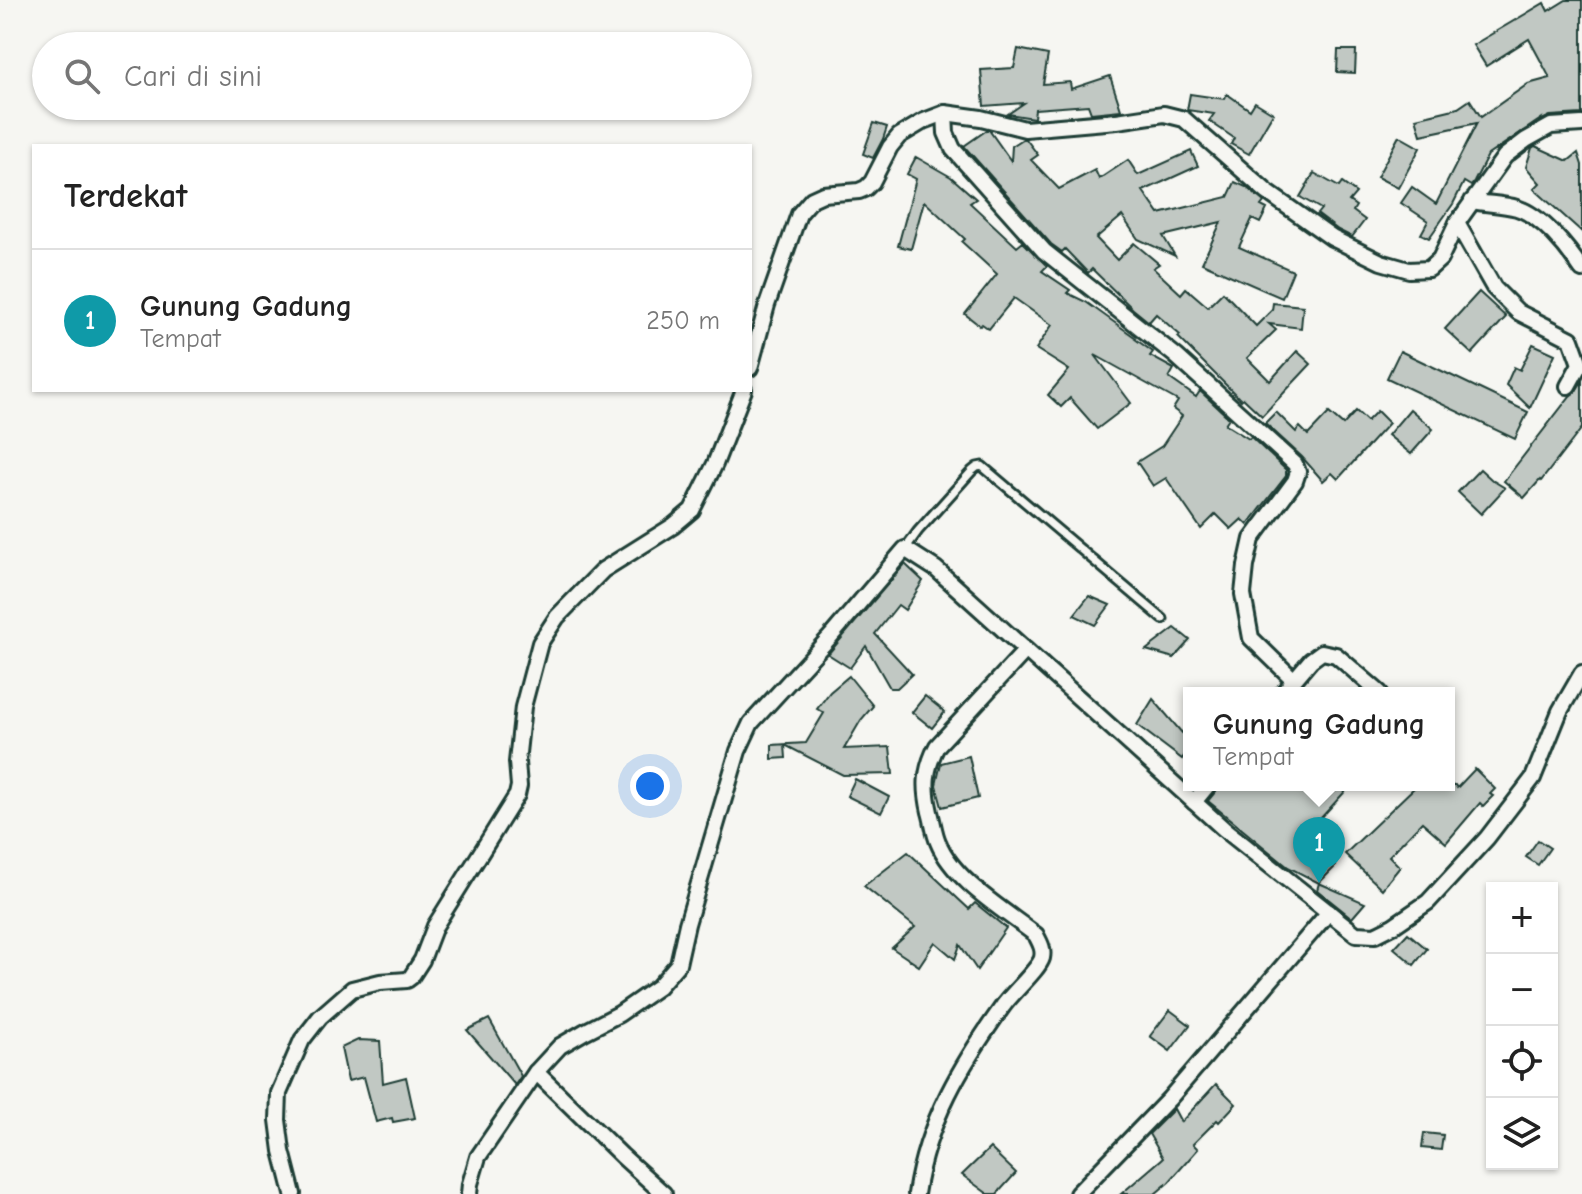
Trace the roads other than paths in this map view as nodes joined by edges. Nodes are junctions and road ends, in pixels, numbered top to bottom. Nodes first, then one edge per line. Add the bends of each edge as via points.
1 (945, 113) junction
2 (1582, 124) edge
3 (1472, 201) junction
4 (1457, 223) junction
5 (1582, 270) edge
6 (752, 361) edge
7 (1568, 386) dead end
8 (743, 392) edge
9 (905, 549) junction
10 (1163, 619) dead end
11 (1025, 651) junction
12 (1582, 673) edge
13 (1294, 680) junction
14 (1288, 687) edge
15 (1373, 687) edge
16 (1203, 791) edge
17 (1194, 802) junction
18 (1329, 912) junction
19 (536, 1072) junction
20 (293, 1194) edge
21 (469, 1194) edge
22 (664, 1194) edge
23 (916, 1194) edge
24 (1077, 1194) edge

1 - 4 street via 1025,129 1164,114 1184,119 1267,192 1332,238 1409,270 1429,269 1440,259
1 - 6 street via 899,136 866,188 823,194 799,214
1 - 13 street via 953,149 1044,251 1176,356 1295,464 1295,481 1252,539 1243,594 1251,638
2 - 3 street via 1551,126 1526,140 1505,156
3 - 4 street
3 - 5 street via 1517,208 1532,216
4 - 7 street via 1494,288 1518,312 1571,339 1580,364
8 - 20 street via 692,510 603,570 557,617 540,643 523,707 517,795 435,926 414,973 407,980 352,989 302,1040 279,1093 282,1151
9 - 10 lane via 982,466
9 - 11 street via 936,569
9 - 19 street via 751,723 738,751 678,964 658,987 560,1046
11 - 17 street
11 - 23 street via 937,746 927,765 927,798 937,841 949,863 1036,935 1042,960 964,1063 933,1123
12 - 18 street via 1533,778 1428,902 1375,935 1356,934
13 - 14 street
13 - 15 street via 1322,652 1336,655
16 - 17 street
17 - 18 street
18 - 24 street via 1169,1099
19 - 21 street via 478,1157
19 - 22 street

